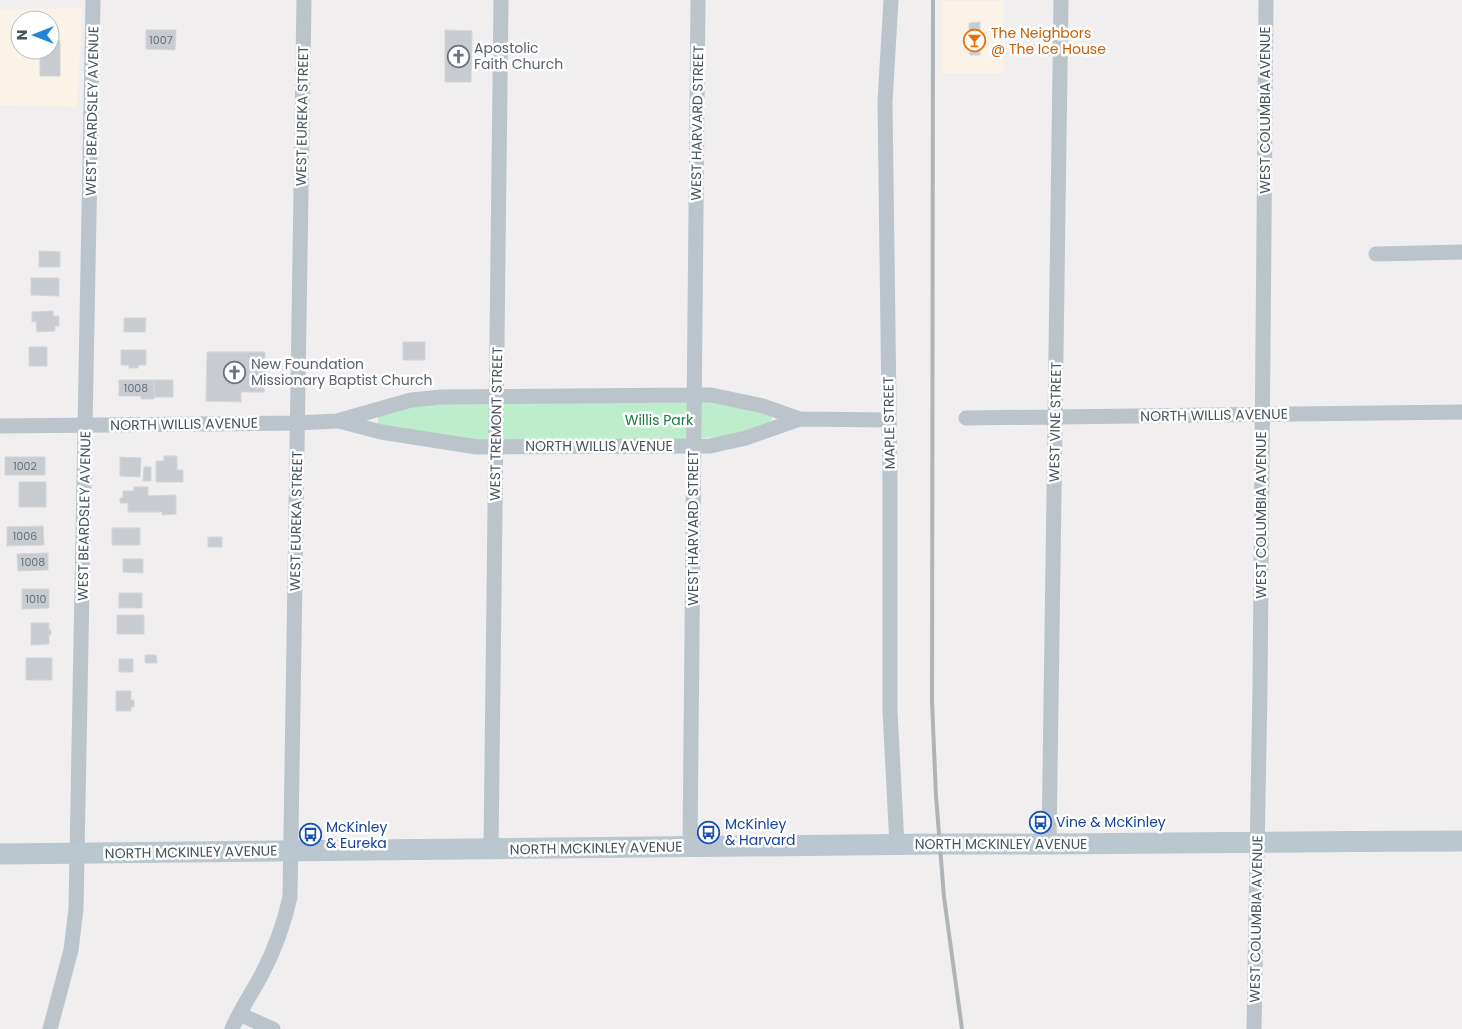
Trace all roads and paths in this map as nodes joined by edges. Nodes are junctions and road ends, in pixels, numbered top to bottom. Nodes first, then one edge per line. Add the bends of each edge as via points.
1 (93, 0) edge
2 (304, 0) edge
3 (501, 0) edge
4 (698, 0) edge
5 (890, 0) edge
6 (1061, 0) edge
7 (1266, 0) edge
8 (1462, 252) edge
9 (1376, 254) dead end
10 (694, 395) junction
11 (496, 397) junction
12 (1462, 412) edge
13 (1262, 414) junction
14 (1055, 417) junction
15 (966, 418) dead end
16 (800, 420) junction
17 (889, 420) junction
18 (337, 421) junction
19 (297, 423) junction
20 (0, 426) edge
21 (86, 426) junction
22 (693, 446) junction
23 (495, 447) junction
24 (1462, 841) edge
25 (1258, 842) junction
26 (897, 845) junction
27 (1049, 845) junction
28 (690, 847) junction
29 (491, 848) junction
30 (291, 850) junction
31 (0, 854) edge
32 (78, 854) junction
33 (240, 1013) junction
34 (50, 1029) edge
35 (232, 1029) edge
36 (273, 1029) edge
37 (1254, 1029) edge

1 - 21 street, WEST BEARDSLEY AVENUE
2 - 19 street, WEST EUREKA STREET
3 - 11 street, WEST TREMONT STREET
4 - 10 street, WEST HARVARD STREET
5 - 17 street, MAPLE STREET via 885,102
6 - 14 street, WEST VINE STREET
7 - 13 street, WEST COLUMBIA AVENUE
8 - 9 street
10 - 11 street, NORTH WILLIS AVENUE
10 - 16 street, NORTH WILLIS AVENUE via 711,395 763,406
10 - 22 street, WEST HARVARD STREET
11 - 18 street, NORTH WILLIS AVENUE via 410,400
11 - 23 street, WEST TREMONT STREET
12 - 13 street, NORTH WILLIS AVENUE
13 - 14 street, NORTH WILLIS AVENUE
13 - 25 street, WEST COLUMBIA AVENUE
14 - 15 street, NORTH WILLIS AVENUE
14 - 27 street, WEST VINE STREET
16 - 17 street, NORTH WILLIS AVENUE
16 - 22 street, NORTH WILLIS AVENUE via 729,443
17 - 26 street, MAPLE STREET via 890,711
18 - 19 street, NORTH WILLIS AVENUE
18 - 23 street, NORTH WILLIS AVENUE via 407,436
19 - 21 street, NORTH WILLIS AVENUE
19 - 30 street, WEST EUREKA STREET
20 - 21 street, NORTH WILLIS AVENUE
21 - 32 street, WEST BEARDSLEY AVENUE
22 - 23 street, NORTH WILLIS AVENUE
22 - 28 street, WEST HARVARD STREET
23 - 29 street, WEST TREMONT STREET
24 - 25 street, NORTH MCKINLEY AVENUE
25 - 27 street, NORTH MCKINLEY AVENUE
25 - 37 street, WEST COLUMBIA AVENUE
26 - 27 street, NORTH MCKINLEY AVENUE
26 - 28 street, NORTH MCKINLEY AVENUE
28 - 29 street, NORTH MCKINLEY AVENUE
29 - 30 street, NORTH MCKINLEY AVENUE
30 - 32 street, NORTH MCKINLEY AVENUE
30 - 33 street, WEST EUREKA STREET via 290,897 285,919 265,967
31 - 32 street, NORTH MCKINLEY AVENUE
32 - 34 street, WEST BEARDSLEY AVENUE via 71,950
33 - 35 street, WEST EUREKA STREET
33 - 36 street

